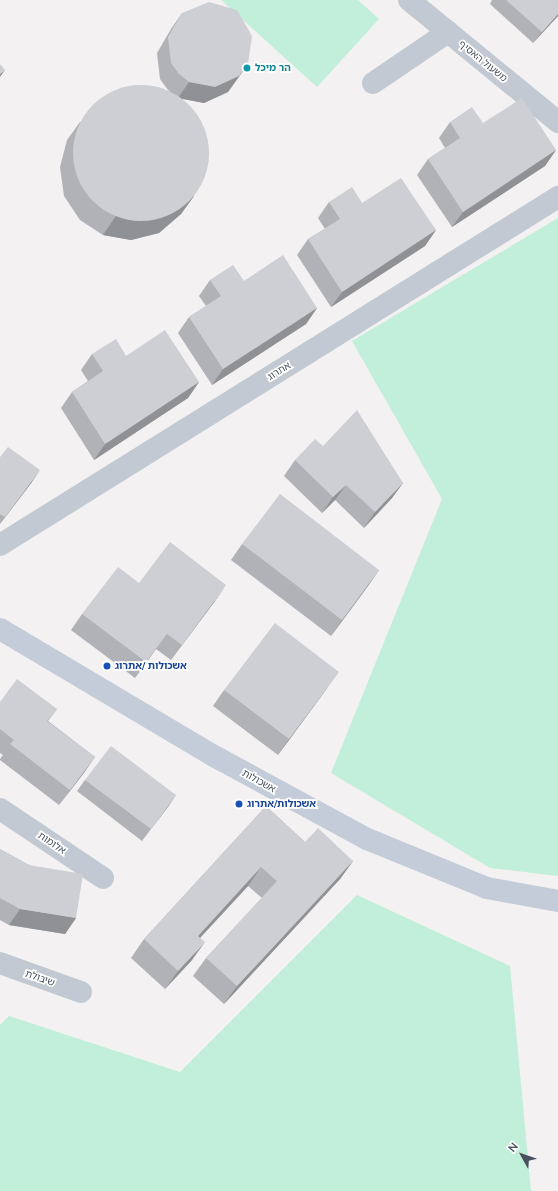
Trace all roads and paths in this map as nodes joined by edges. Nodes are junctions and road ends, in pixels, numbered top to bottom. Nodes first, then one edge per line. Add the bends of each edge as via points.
1 (409, 0) edge
2 (448, 32) junction
3 (373, 82) dead end
4 (558, 122) edge
5 (558, 197) edge
6 (0, 545) edge
7 (0, 629) edge
8 (0, 809) edge
9 (103, 878) dead end
10 (558, 901) edge
11 (0, 963) edge
12 (81, 992) dead end

1 - 2 street, משעול האסיף
2 - 3 street
2 - 4 street, משעול האסיף
5 - 6 street, אתרוג
7 - 10 street, אשכולות via 214,756 367,839 487,888
8 - 9 street, אלומות
11 - 12 street, שיבולת

